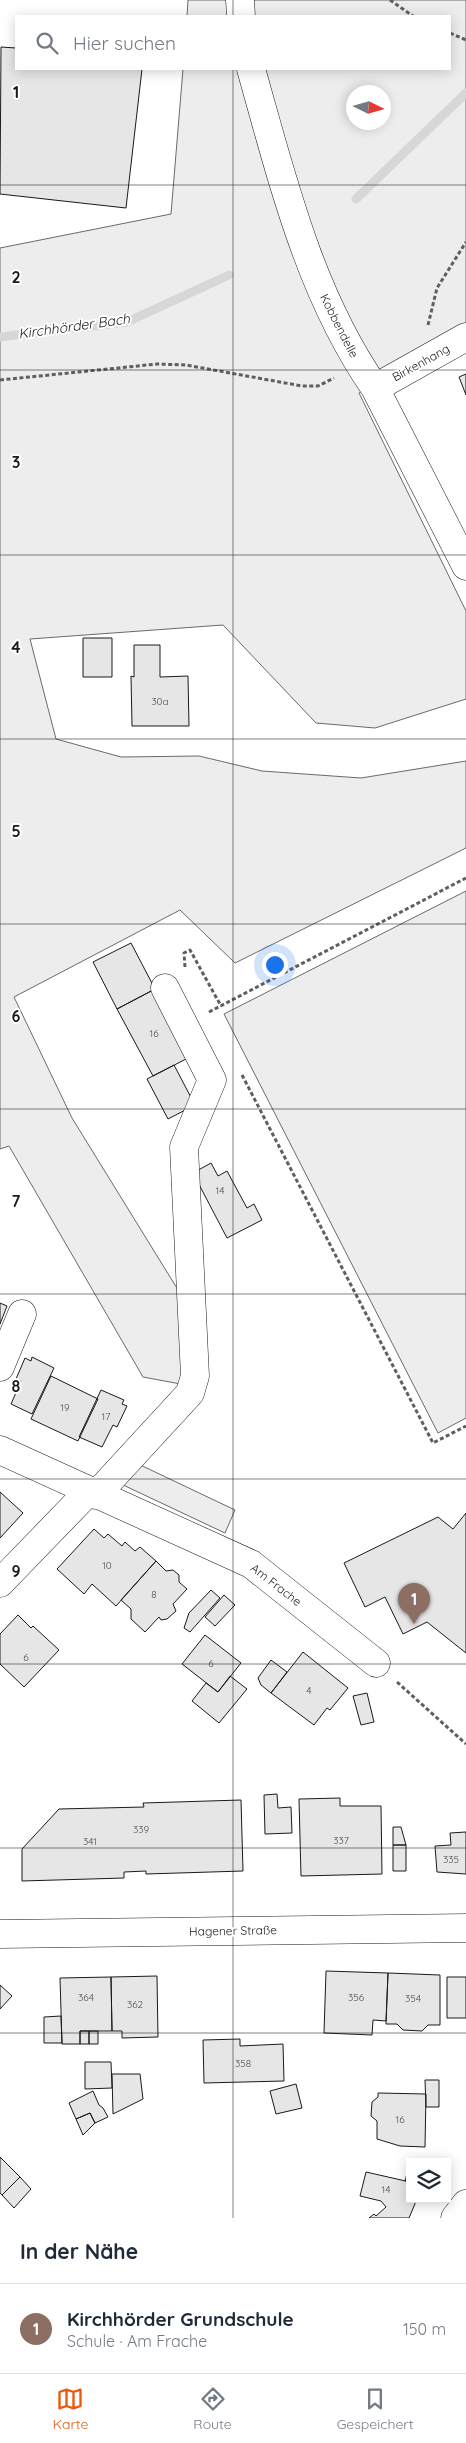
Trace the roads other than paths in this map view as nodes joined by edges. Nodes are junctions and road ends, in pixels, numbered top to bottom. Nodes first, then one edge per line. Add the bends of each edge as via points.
1 (240, 0) edge
2 (241, 15) edge
3 (251, 70) edge
4 (466, 337) edge
5 (375, 388) junction
6 (466, 566) edge
7 (165, 988) road end
8 (22, 1314) dead end
9 (0, 1367) edge
10 (0, 1450) edge
11 (92, 1493) junction
12 (0, 1583) edge
13 (376, 1663) road end
14 (466, 1928) edge
15 (0, 1934) edge
16 (466, 2204) edge
17 (456, 2218) edge

1 - 2 street
3 - 5 street, Kobbendelle via 290,207 320,288 359,366
4 - 5 street, Birkenhang
5 - 6 street, Kobbendelle
7 - 11 street via 212,1080 184,1148 195,1376 190,1394
8 - 9 street
10 - 11 street, Am Frache
11 - 12 street
11 - 13 street, Am Frache via 251,1564
14 - 15 street, Hagener Straße
16 - 17 street

